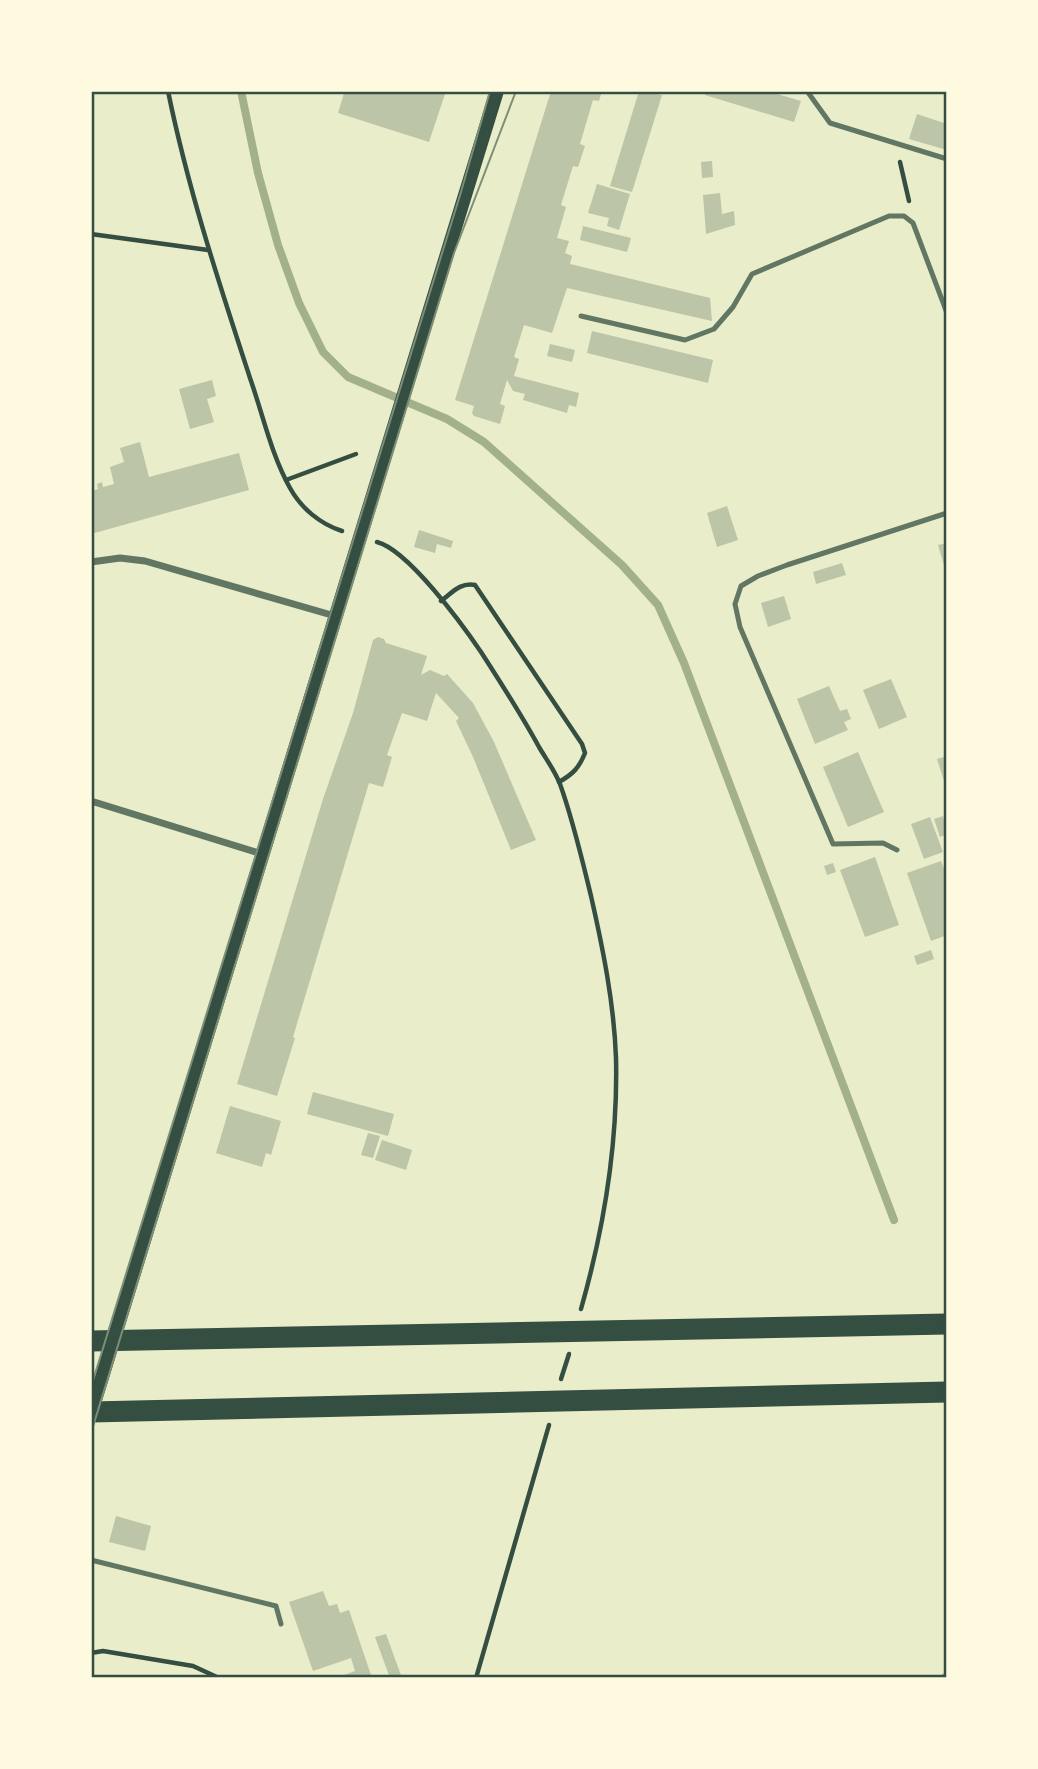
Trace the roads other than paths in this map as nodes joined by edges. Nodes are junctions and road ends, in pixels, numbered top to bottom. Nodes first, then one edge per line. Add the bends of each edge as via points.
1 (497, 91) edge
2 (807, 91) edge
3 (947, 159) edge
4 (947, 313) edge
5 (581, 316) dead end
6 (947, 513) edge
7 (91, 562) edge
8 (335, 616) junction
9 (91, 801) edge
10 (897, 850) dead end
11 (262, 854) junction
12 (947, 1324) edge
13 (91, 1341) edge
14 (947, 1392) edge
15 (91, 1412) edge
16 (91, 1560) edge
17 (281, 1623) dead end

1 - 8 main road
2 - 3 lane via 830,123
4 - 5 lane via 914,223 904,216 888,216 752,274 714,328 685,341
6 - 10 lane via 758,576 741,586 735,604 740,627 833,844 883,843
7 - 8 street via 145,561
8 - 11 main road
9 - 11 street
11 - 15 main road
12 - 13 highway
14 - 15 highway
16 - 17 lane via 276,1606

